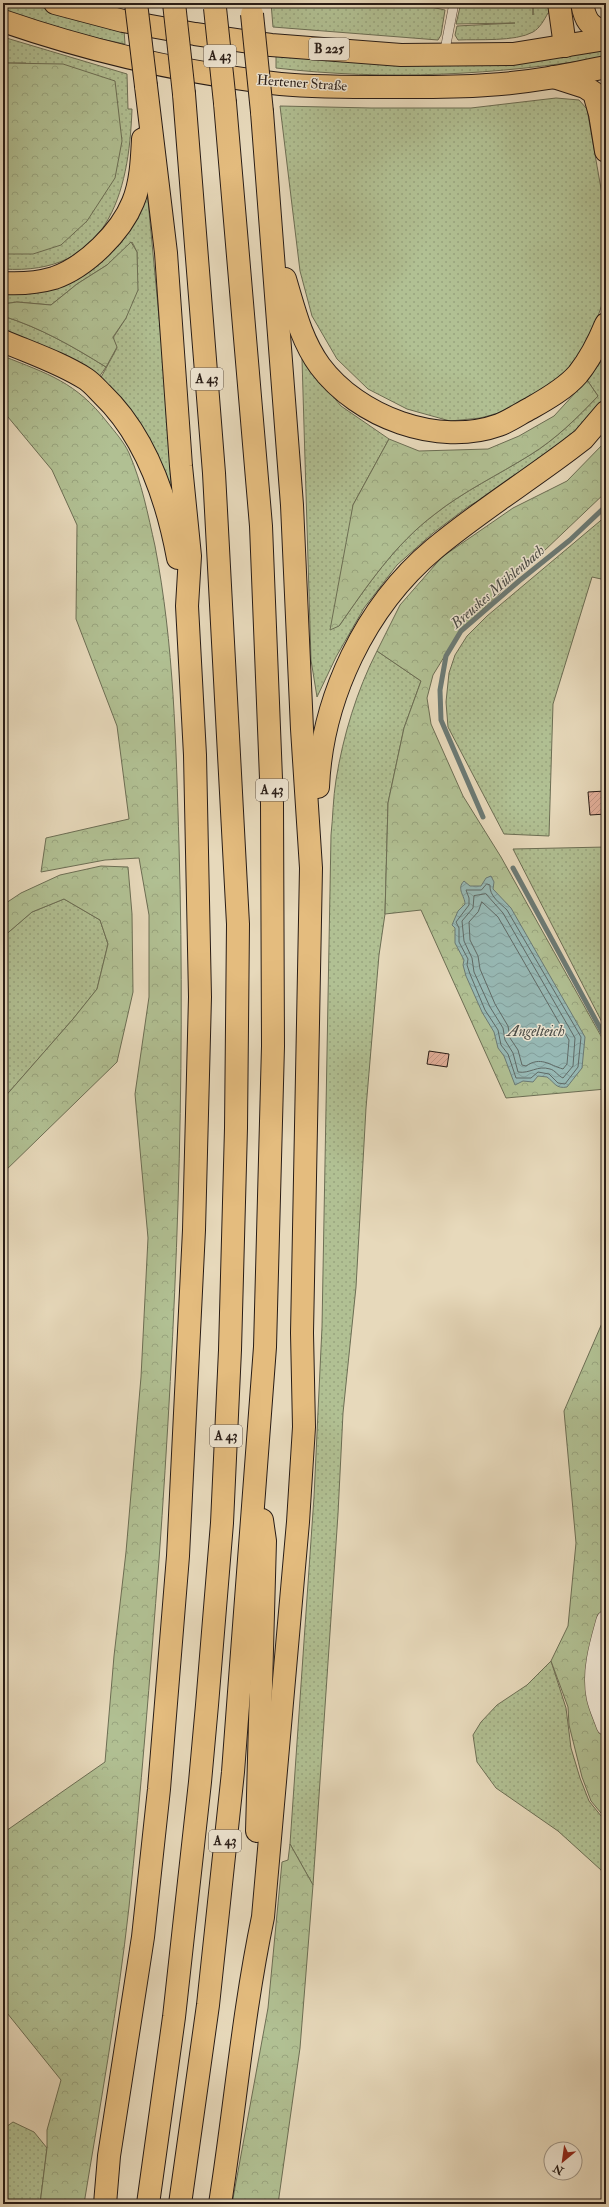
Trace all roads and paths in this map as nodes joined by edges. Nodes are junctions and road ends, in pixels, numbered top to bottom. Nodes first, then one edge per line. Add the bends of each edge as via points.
1 (55, 3) edge
2 (136, 3) edge
3 (174, 3) edge
4 (454, 3) edge
5 (559, 3) edge
6 (582, 3) edge
7 (214, 5) edge
8 (252, 8) edge
9 (3, 21) edge
10 (606, 32) edge
11 (606, 39) edge
12 (565, 46) junction
13 (444, 56) junction
14 (606, 68) edge
15 (554, 77) junction
16 (146, 86) junction
17 (606, 151) edge
18 (272, 218) junction
19 (3, 283) edge
20 (606, 324) edge
21 (3, 341) edge
22 (606, 412) edge
23 (187, 606) junction
24 (311, 868) junction
25 (255, 1477) junction
26 (606, 1620) edge
27 (606, 1726) edge
28 (254, 1961) junction
29 (105, 2204) edge
30 (148, 2204) edge
31 (180, 2204) edge
32 (220, 2204) edge

1 - 13 main road, B 225 via 123,21 271,45
2 - 16 main road, bridge
3 - 30 main road, A 43, bridge via 184,94 214,473 238,924 236,1128 222,1523 207,1705 174,2017
4 - 13 lane
5 - 12 main road
6 - 10 main road via 584,15 593,28
7 - 25 main road, A 43, bridge via 225,104 260,526 272,804 273,1046 268,1244 265,1347
8 - 18 main road, bridge
9 - 15 main road, Hertener Straße via 36,33 125,56 192,71 274,83 412,88 488,86
11 - 12 main road, B 225
12 - 13 main road, B 225 via 513,54
14 - 15 main road, Hertener Straße
15 - 17 main road via 585,87 594,94
16 - 19 main road via 139,179 133,201 117,230 94,254 56,277 30,283
16 - 23 main road via 166,253 190,556
18 - 20 main road via 284,275 300,329 320,366 355,400 408,426 458,432 499,425 546,400 577,375 599,341
18 - 24 main road via 292,505
21 - 23 main road via 88,380 112,403 137,439 151,466 173,534
22 - 24 main road via 583,439 480,512 433,550 397,586 374,617 356,646 333,705 319,758
23 - 29 main road via 195,755 200,997 194,1230 178,1556 144,1937 109,2156
24 - 28 main road via 302,1333 304,1427 263,1917
25 - 28 main road via 265,1541
25 - 31 main road, A 43 via 232,1780 208,2005
26 - 27 street via 598,1647 595,1672 596,1697
28 - 32 main road

